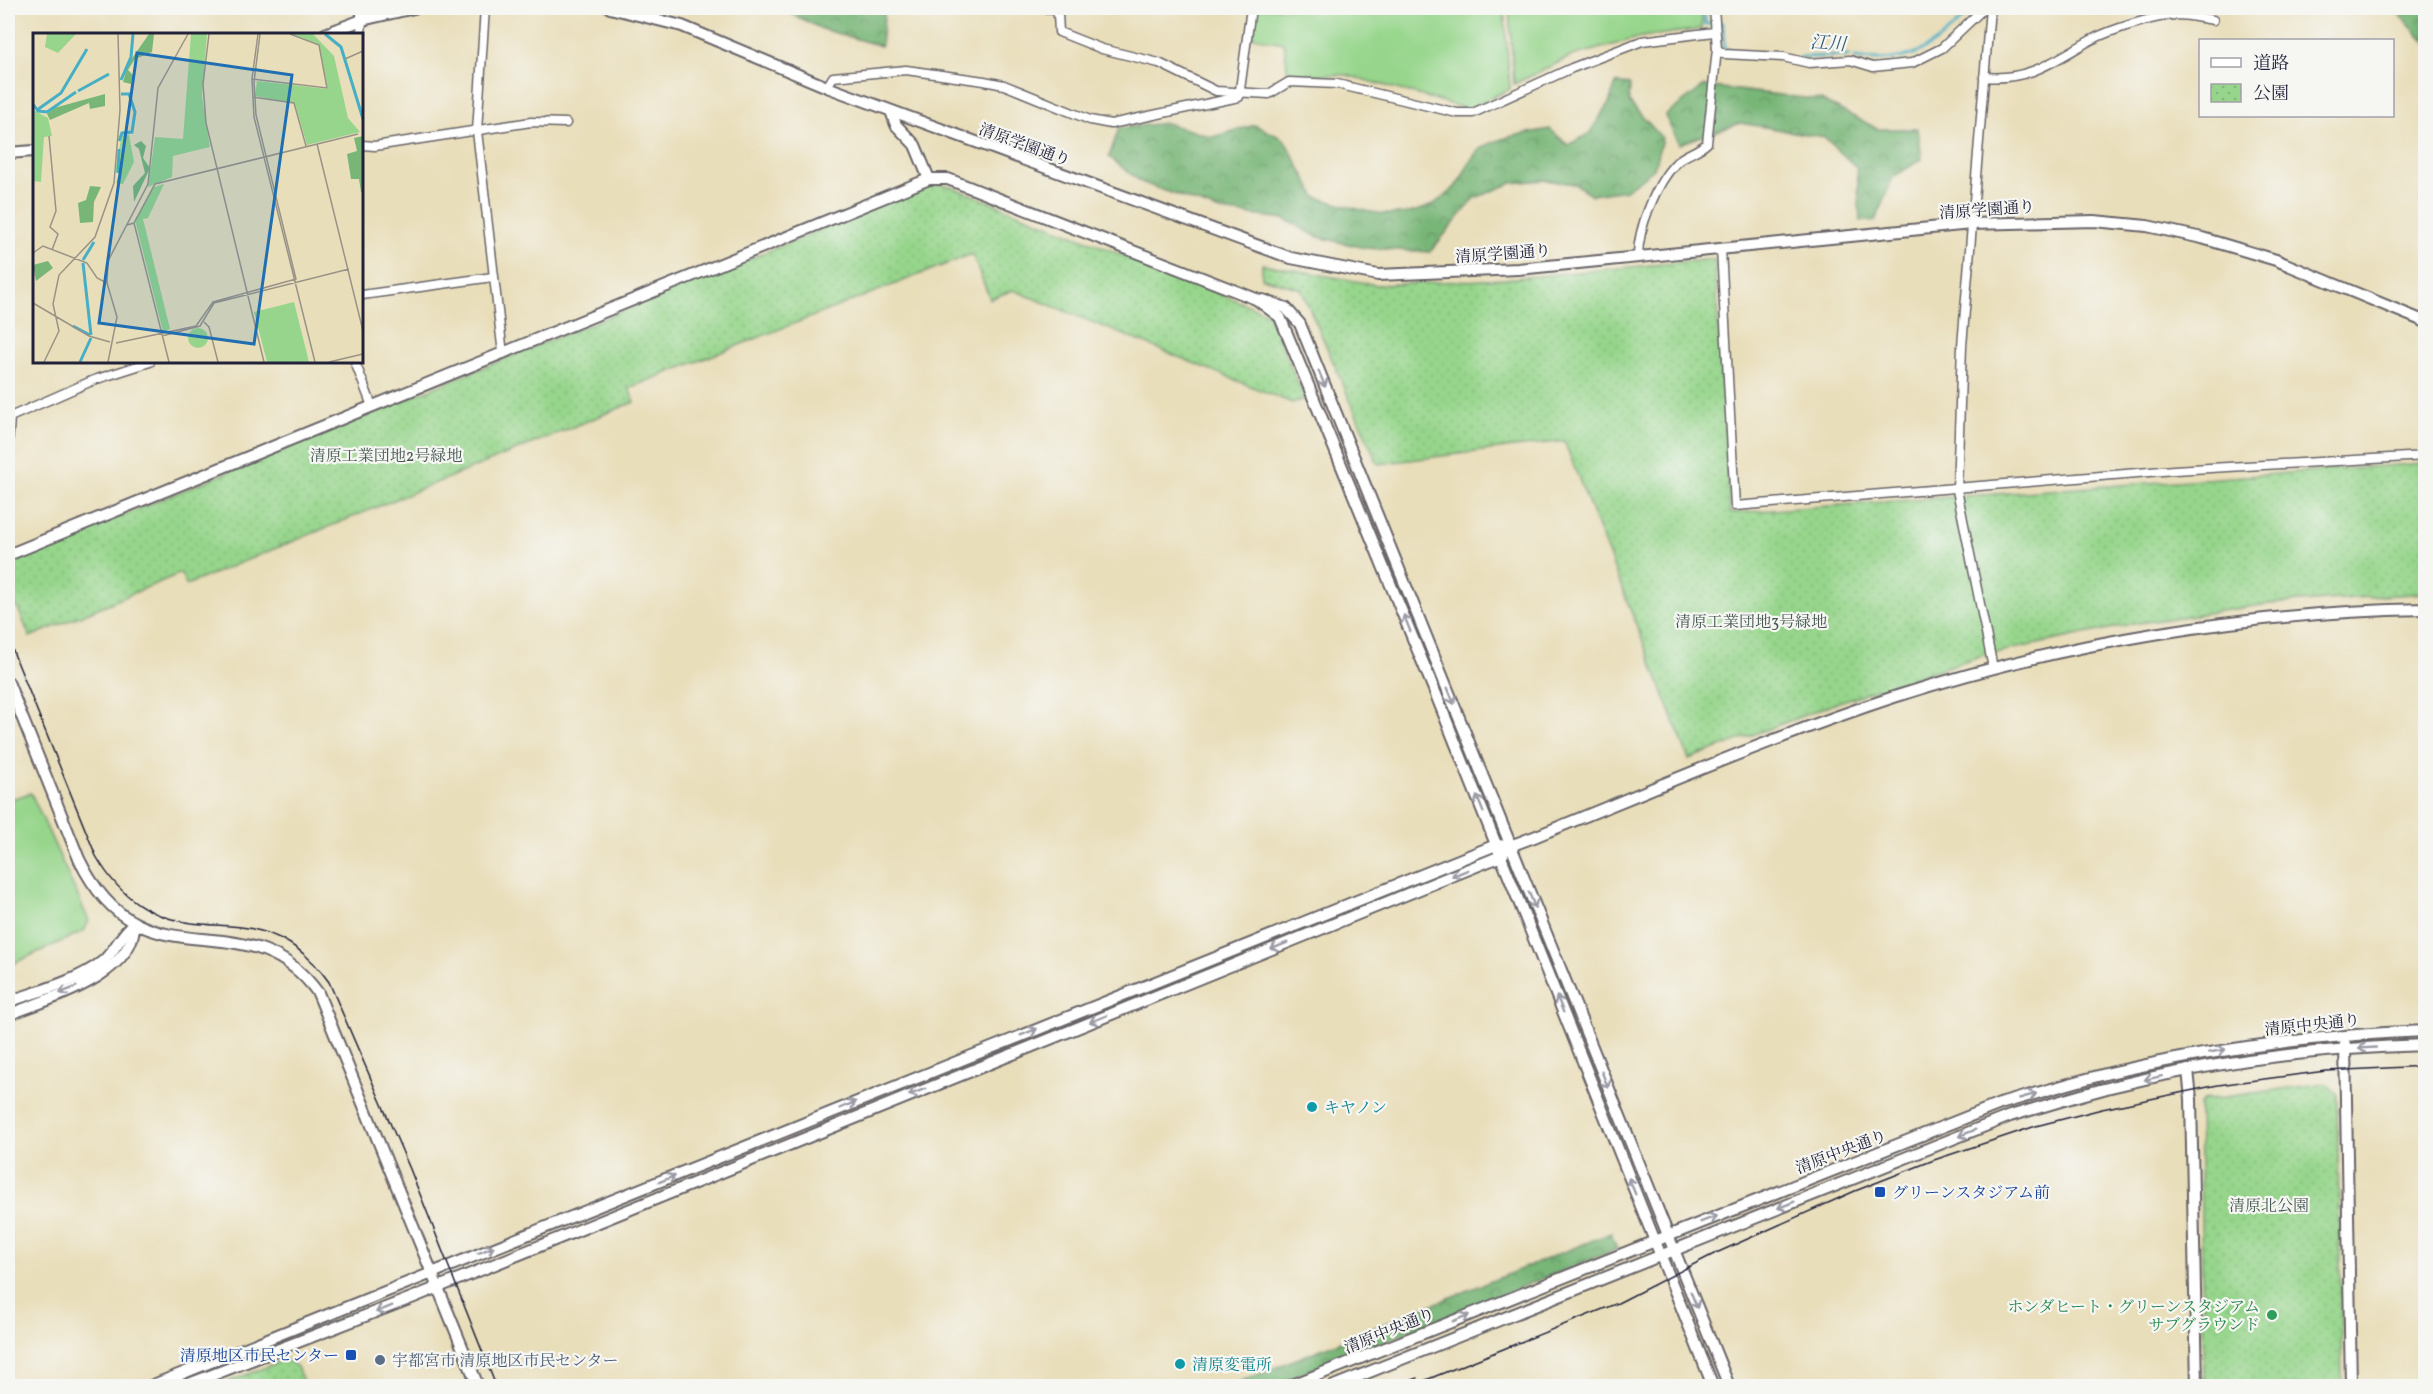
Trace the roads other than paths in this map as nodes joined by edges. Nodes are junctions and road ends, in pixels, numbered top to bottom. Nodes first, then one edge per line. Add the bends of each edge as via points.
1 (362, 8) edge
2 (414, 8) edge
3 (485, 8) edge
4 (610, 8) edge
5 (1030, 8) edge
6 (1251, 8) edge
7 (1714, 8) edge
8 (1984, 8) edge
9 (1990, 8) edge
10 (362, 20) junction
11 (2213, 20) dead end
12 (1714, 32) junction
13 (328, 33) edge
14 (362, 33) edge
15 (1717, 50) junction
16 (1984, 77) junction
17 (827, 87) junction
18 (1242, 90) junction
19 (891, 111) junction
20 (566, 123) dead end
21 (477, 131) junction
22 (363, 145) edge
23 (33, 151) edge
24 (8, 153) edge
25 (929, 179) junction
26 (1971, 224) junction
27 (1721, 249) junction
28 (1638, 256) junction
29 (493, 277) junction
30 (363, 295) edge
31 (1256, 299) junction
32 (2426, 322) edge
33 (503, 354) junction
34 (147, 363) edge
35 (355, 363) edge
36 (372, 406) junction
37 (8, 446) edge
38 (2426, 456) edge
39 (1957, 490) junction
40 (8, 555) edge
41 (2426, 609) edge
42 (1993, 668) junction
43 (8, 682) edge
44 (1496, 845) junction
45 (1510, 846) junction
46 (1501, 856) junction
47 (134, 924) junction
48 (8, 1002) edge
49 (8, 1015) edge
50 (2426, 1031) edge
51 (2345, 1035) junction
52 (2426, 1045) edge
53 (2346, 1049) junction
54 (2188, 1070) junction
55 (1668, 1234) junction
56 (1654, 1240) junction
57 (1674, 1250) junction
58 (1660, 1256) junction
59 (432, 1272) junction
60 (438, 1287) junction
61 (151, 1386) edge
62 (184, 1386) edge
63 (478, 1386) edge
64 (1290, 1386) edge
65 (1334, 1386) edge
66 (1713, 1386) edge
67 (1729, 1386) edge
68 (2197, 1386) edge
69 (2351, 1386) edge

1 - 10 street
2 - 10 street
3 - 21 street
4 - 17 street, 清原学園通り via 682,26
5 - 18 street via 1053,9 1058,14 1059,32 1075,40 1159,63 1216,91
6 - 18 street
7 - 12 street
8 - 15 street via 1942,48 1912,63 1872,67 1850,60 1809,63
9 - 16 street
10 - 13 street
10 - 14 street
11 - 16 street via 2176,15 2157,18 2093,39 2057,62 2008,79
12 - 15 street
12 - 18 street via 1642,41 1473,113 1457,113 1337,84 1289,82 1269,94
15 - 28 street via 1707,143 1677,161 1665,176 1638,238
16 - 26 street
17 - 18 street via 833,77 906,70 1004,86 1090,120 1111,124 1235,99
17 - 19 street, 清原学園通り
19 - 25 street via 896,125 915,145
19 - 28 street, 清原学園通り via 1291,258 1356,271 1378,275 1518,269
20 - 21 street via 531,122
21 - 22 street
21 - 29 street
23 - 24 street
25 - 31 street via 948,179
25 - 33 street
26 - 27 street, 清原学園通り
26 - 32 street, 清原学園通り via 2094,220 2147,226 2276,260
26 - 39 street
27 - 28 street, 清原学園通り
27 - 39 street via 1735,506
29 - 30 street
29 - 33 street
44 -> 31 street via 1280,317
31 -> 45 street via 1286,308 1300,324
33 - 36 street
34 - 37 street via 94,380 10,417
35 - 36 street
36 - 40 street
38 - 39 street via 2174,470
39 - 42 street
41 - 42 street via 2305,616 2182,630
42 - 45 street via 1843,715
43 - 47 street via 90,881 111,907
44 - 45 street
44 - 46 street
59 -> 44 street
45 - 46 street
45 -> 55 street
56 -> 46 street
46 -> 60 street
47 - 48 street via 124,931 111,953 91,969
47 -> 49 street via 135,936 110,969 78,987
47 - 59 street via 168,936 256,946 283,958 308,980 326,1009
50 - 51 street, 清原中央通り
51 - 53 street
55 -> 51 street, 清原中央通り via 2000,1104 2112,1072 2185,1057
52 -> 53 street, 清原中央通り
53 - 54 street, 清原中央通り
53 - 69 street
54 -> 57 street, 清原中央通り via 2010,1116
54 - 68 street
55 - 56 street, 清原中央通り
55 - 57 street
56 - 58 street
64 -> 56 street, 清原中央通り
57 - 58 street, 清原中央通り
57 -> 67 street
58 - 65 street, 清原中央通り
58 - 66 street
59 - 60 street
59 - 61 street
60 -> 62 street
60 - 63 street

